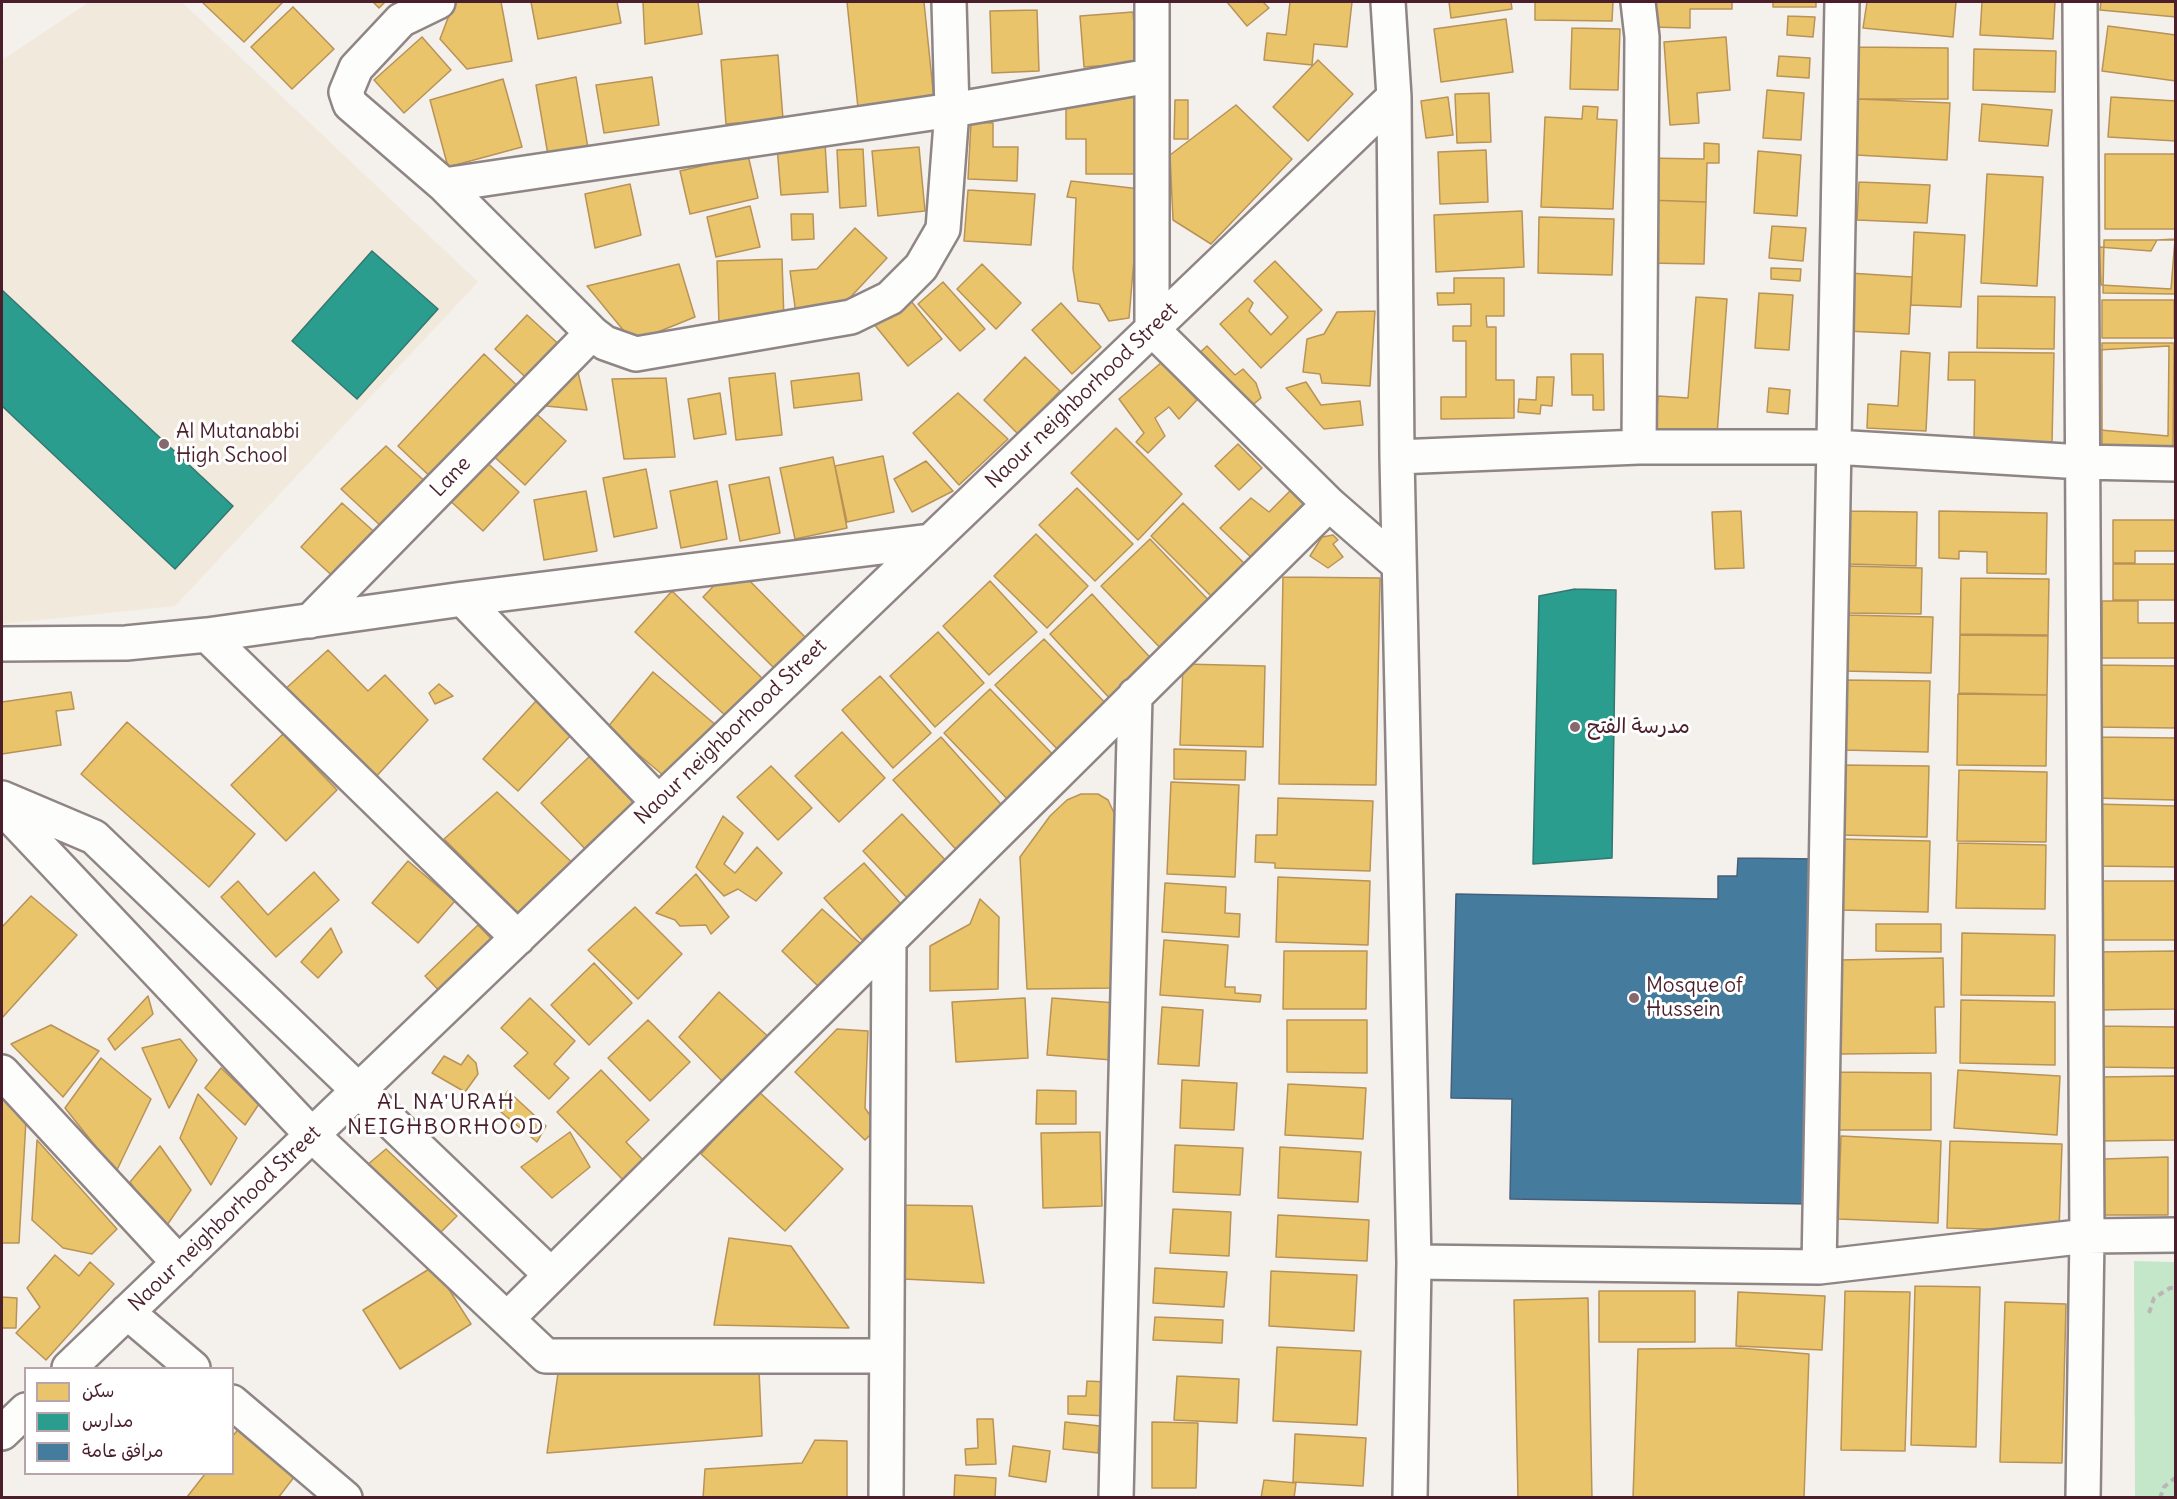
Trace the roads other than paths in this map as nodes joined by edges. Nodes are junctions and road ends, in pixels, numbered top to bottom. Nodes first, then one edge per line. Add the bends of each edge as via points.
1 (438, 2) edge
2 (949, 2) edge
3 (1152, 2) edge
4 (1388, 2) edge
5 (1638, 2) edge
6 (1842, 2) edge
7 (2080, 2) edge
8 (1150, 76) junction
9 (1394, 97) junction
10 (952, 110) junction
11 (444, 185) junction
12 (1152, 329) junction
13 (592, 333) junction
14 (1639, 447) junction
15 (1834, 447) junction
16 (1397, 457) junction
17 (2082, 462) junction
18 (2175, 464) edge
19 (1329, 504) junction
20 (930, 541) junction
21 (1400, 565) junction
22 (463, 599) junction
23 (310, 621) junction
24 (207, 635) junction
25 (2, 644) edge
26 (1135, 695) junction
27 (2, 798) edge
28 (658, 802) junction
29 (2, 807) edge
30 (518, 938) junction
31 (889, 939) junction
32 (2, 1072) edge
33 (357, 1092) junction
34 (312, 1135) junction
35 (2175, 1235) edge
36 (2087, 1236) junction
37 (1414, 1262) junction
38 (179, 1263) junction
39 (1820, 1267) junction
40 (551, 1275) junction
41 (127, 1312) junction
42 (507, 1319) junction
43 (885, 1356) junction
44 (70, 1367) edge
45 (192, 1367) edge
46 (234, 1404) edge
47 (24, 1412) edge
48 (2, 1433) edge
49 (345, 1497) edge
50 (886, 1497) edge
51 (1116, 1497) edge
52 (1410, 1497) edge
53 (2084, 1497) edge

1 - 11 street via 401,20 356,68 346,92 359,113
2 - 10 street
3 - 8 street
4 - 9 street
5 - 14 street via 1642,37
6 - 15 street
7 - 17 street
8 - 10 street
8 - 12 street
9 - 12 street, Naour neighborhood Street
9 - 16 street
10 - 11 street
10 - 13 street via 943,229 921,267 890,298 851,317 653,353 620,350
11 - 13 street
12 - 19 street
12 - 20 street, Naour neighborhood Street
13 - 23 street, Lane
14 - 15 street
14 - 16 street
15 - 17 street
15 - 39 street
16 - 21 street
17 - 18 street
17 - 36 street
19 - 21 street
19 - 26 street
20 - 22 street
20 - 28 street, Naour neighborhood Street
21 - 37 street
22 - 23 street
22 - 28 street
23 - 24 street
24 - 25 street via 126,643
24 - 30 street
26 - 31 street
26 - 51 street
27 - 33 street via 94,837
28 - 30 street, Naour neighborhood Street
29 - 34 street
30 - 33 street, Naour neighborhood Street
31 - 40 street
31 - 43 street
32 - 38 street
33 - 34 street, Naour neighborhood Street
33 - 40 street
34 - 38 street, Naour neighborhood Street
34 - 42 street
35 - 36 street
36 - 39 street
36 - 53 street
37 - 39 street
37 - 52 street
38 - 41 street, Naour neighborhood Street
40 - 42 street
41 - 44 street, Naour neighborhood Street
41 - 45 street
42 - 43 street via 546,1356
43 - 50 street
46 - 49 street
47 - 48 street

